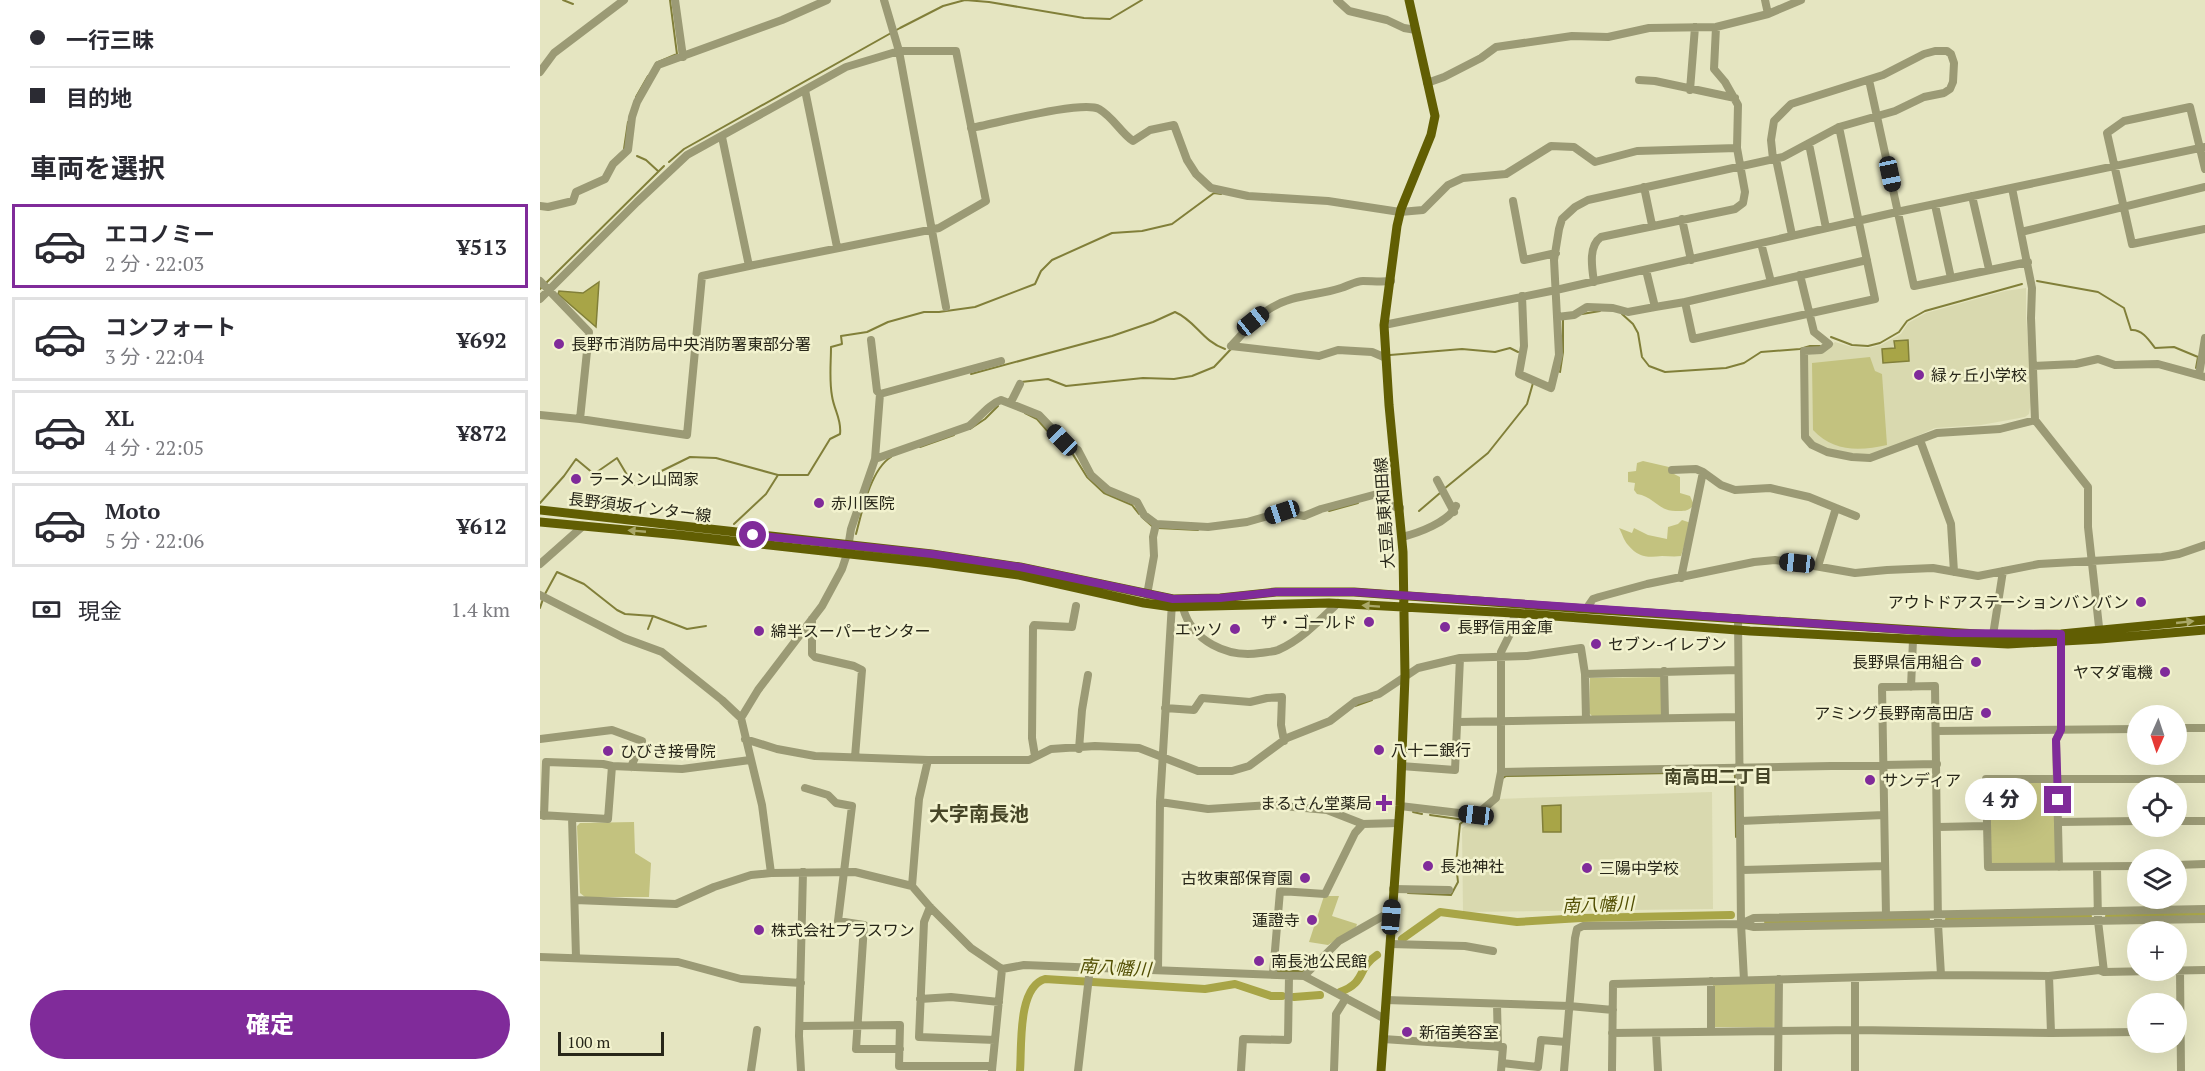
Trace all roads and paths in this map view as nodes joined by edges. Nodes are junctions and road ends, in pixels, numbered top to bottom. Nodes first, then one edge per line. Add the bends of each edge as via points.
1 (624, 0) edge
2 (675, 0) edge
3 (827, 0) edge
4 (884, 0) edge
5 (1337, 0) edge
6 (1409, 0) edge
7 (1766, 0) edge
8 (1801, 0) edge
9 (1768, 14) junction
10 (1695, 27) junction
11 (1716, 27) junction
12 (1416, 30) junction
13 (898, 51) junction
14 (683, 57) junction
15 (540, 72) edge
16 (1639, 80) dead end
17 (1869, 80) junction
18 (1427, 83) junction
19 (805, 90) junction
20 (1690, 90) junction
21 (1735, 98) junction
22 (1878, 116) junction
23 (1839, 127) junction
24 (971, 128) junction
25 (722, 137) junction
26 (1809, 144) junction
27 (2202, 147) edge
28 (1737, 148) junction
29 (1775, 159) junction
30 (2114, 166) junction
31 (1739, 167) junction
32 (2205, 169) edge
33 (1644, 187) junction
34 (2205, 187) edge
35 (2012, 188) junction
36 (1972, 196) junction
37 (1513, 201) dead end
38 (1935, 205) junction
39 (540, 206) edge
40 (2123, 206) junction
41 (1400, 212) junction
42 (1897, 212) junction
43 (1682, 219) junction
44 (1858, 221) junction
45 (1652, 225) junction
46 (1826, 228) junction
47 (931, 229) junction
48 (2205, 229) edge
49 (2022, 232) junction
50 (1792, 236) junction
51 (1761, 243) junction
52 (837, 247) junction
53 (1556, 253) junction
54 (1691, 260) junction
55 (1867, 260) junction
56 (2028, 262) junction
57 (749, 266) junction
58 (1989, 269) junction
59 (1646, 270) junction
60 (1800, 275) junction
61 (1951, 278) junction
62 (1391, 281) junction
63 (1594, 282) junction
64 (1771, 282) junction
65 (545, 285) edge
66 (1556, 290) junction
67 (1522, 296) junction
68 (540, 299) edge
69 (1685, 302) junction
70 (946, 307) dead end
71 (1655, 307) junction
72 (1809, 314) junction
73 (1557, 317) junction
74 (1384, 325) junction
75 (2205, 338) edge
76 (871, 340) dead end
77 (1386, 358) junction
78 (1001, 361) dead end
79 (2033, 366) junction
80 (2202, 376) edge
81 (1020, 384) dead end
82 (880, 394) junction
83 (1011, 402) junction
84 (540, 415) edge
85 (580, 419) junction
86 (2035, 420) junction
87 (1920, 440) junction
88 (875, 459) junction
89 (1672, 470) dead end
90 (1703, 472) junction
91 (1437, 480) dead end
92 (1400, 508) junction
93 (1836, 508) junction
94 (540, 510) edge
95 (1856, 516) dead end
96 (540, 522) edge
97 (1156, 524) junction
98 (583, 526) junction
99 (1402, 537) junction
100 (848, 544) junction
101 (2205, 545) edge
102 (847, 554) junction
103 (2092, 561) junction
104 (540, 564) edge
105 (1818, 566) junction
106 (2003, 571) junction
107 (1954, 572) junction
108 (1681, 578) junction
109 (1148, 595) junction
110 (543, 596) edge
111 (1404, 596) junction
112 (1172, 603) junction
113 (1338, 603) junction
114 (1076, 606) dead end
115 (1183, 608) junction
116 (1404, 608) junction
117 (1586, 609) junction
118 (1514, 613) junction
119 (1738, 618) junction
120 (812, 619) junction
121 (2205, 620) edge
122 (1738, 630) junction
123 (2205, 630) edge
124 (1993, 634) junction
125 (2100, 634) junction
126 (2061, 638) junction
127 (1913, 640) junction
128 (1501, 656) junction
129 (1460, 658) junction
130 (1738, 670) junction
131 (1664, 671) junction
132 (1585, 674) junction
133 (1088, 675) dead end
134 (1405, 676) junction
135 (1911, 687) junction
136 (1165, 708) junction
137 (1739, 717) junction
138 (741, 718) junction
139 (1665, 718) junction
140 (1586, 719) junction
141 (1502, 721) junction
142 (1458, 722) junction
143 (2187, 728) edge
144 (2205, 728) edge
145 (2127, 729) edge
146 (2061, 730) junction
147 (1936, 731) junction
148 (540, 739) edge
149 (746, 739) junction
150 (1284, 741) junction
151 (1079, 748) junction
152 (1035, 756) junction
153 (855, 757) junction
154 (1162, 757) junction
155 (750, 760) junction
156 (928, 760) junction
157 (1936, 764) junction
158 (1883, 765) junction
159 (612, 766) junction
160 (1401, 766) junction
161 (631, 767) junction
162 (1740, 768) junction
163 (1502, 772) junction
164 (2058, 778) junction
165 (2205, 779) edge
166 (805, 788) dead end
167 (1160, 802) junction
168 (1400, 806) junction
169 (542, 815) edge
170 (1884, 815) junction
171 (572, 817) junction
172 (1741, 821) junction
173 (2187, 821) edge
174 (2205, 821) edge
175 (2059, 822) junction
176 (2127, 822) edge
177 (1363, 824) junction
178 (1398, 824) junction
179 (1986, 826) junction
180 (1938, 827) junction
181 (2205, 864) edge
182 (2187, 865) edge
183 (1885, 866) junction
184 (2127, 866) edge
185 (2059, 867) junction
186 (2097, 867) junction
187 (1742, 870) junction
188 (803, 872) junction
189 (845, 872) junction
190 (771, 873) junction
191 (912, 886) junction
192 (1393, 889) junction
193 (1449, 890) dead end
194 (575, 900) junction
195 (930, 907) junction
196 (2205, 909) edge
197 (2098, 911) junction
198 (1938, 915) junction
199 (1886, 916) junction
200 (1391, 917) junction
201 (2205, 919) edge
202 (2098, 921) junction
203 (1741, 924) junction
204 (1938, 924) junction
205 (1390, 944) junction
206 (1493, 951) dead end
207 (540, 957) edge
208 (576, 957) junction
209 (1090, 968) junction
210 (1002, 969) junction
211 (1158, 970) junction
212 (2205, 970) edge
213 (2187, 971) edge
214 (2104, 972) junction
215 (2127, 972) edge
216 (1273, 974) junction
217 (1941, 975) junction
218 (1289, 976) junction
219 (1304, 976) junction
220 (2049, 976) junction
221 (1855, 978) junction
222 (1744, 980) junction
223 (1779, 980) junction
224 (1711, 981) junction
225 (801, 983) junction
226 (1346, 998) junction
227 (920, 999) junction
228 (1386, 1000) junction
229 (999, 1002) junction
230 (1497, 1004) junction
231 (1569, 1006) junction
232 (1613, 1010) junction
233 (1385, 1019) junction
234 (857, 1025) junction
235 (800, 1026) junction
236 (757, 1030) dead end
237 (1856, 1030) junction
238 (1780, 1031) junction
239 (1711, 1032) junction
240 (2127, 1032) edge
241 (1656, 1033) junction
242 (1612, 1034) junction
243 (2051, 1034) junction
244 (1383, 1039) junction
245 (994, 1040) junction
246 (1566, 1042) junction
247 (1498, 1047) junction
248 (900, 1049) junction
249 (2180, 1053) edge
250 (1502, 1067) edge
251 (992, 1069) edge
252 (751, 1071) edge
253 (801, 1071) edge
254 (1078, 1071) edge
255 (1241, 1071) edge
256 (1334, 1071) edge
257 (1381, 1071) edge
258 (1564, 1071) edge
259 (1612, 1071) edge
260 (1658, 1071) edge
261 (1778, 1071) edge
262 (1855, 1071) edge
263 (2181, 1071) edge

1 - 15 street via 554,53
2 - 14 street
3 - 14 street
4 - 13 street
5 - 12 street via 1349,11
6 - 12 main road, 大豆島東和田線
7 - 9 street
8 - 9 street
9 - 11 street
10 - 11 street
10 - 18 street via 1649,28 1608,37 1572,36 1496,47
10 - 20 street
11 - 21 street via 1714,69
12 - 18 main road, 大豆島東和田線
13 - 19 street via 846,67
13 - 24 street via 956,51
13 - 47 street
14 - 39 street via 658,65 637,102 628,150 605,179 576,192 573,201
16 - 20 street
17 - 22 street
17 - 22 street via 1935,51 1947,51 1954,63 1950,89
17 - 29 street via 1791,104 1774,121 1771,140
18 - 41 main road, 大豆島東和田線 via 1435,116
19 - 25 street
19 - 52 street
20 - 21 street
21 - 28 street
22 - 23 street
22 - 42 street
23 - 26 street
23 - 44 street
24 - 41 street via 1091,107 1114,121 1133,141 1150,130 1174,125 1187,160 1211,188 1248,196 1328,201
24 - 47 street via 986,201
25 - 57 street
25 - 65 street via 687,155
26 - 29 street
26 - 46 street
27 - 30 street
27 - 30 street via 2190,107 2124,121 2107,133
27 - 32 street
28 - 31 street
28 - 41 street via 1637,151 1595,162 1574,147 1551,146 1506,174 1463,178 1441,190 1423,210
29 - 31 street
29 - 50 street
30 - 35 street
30 - 40 street
31 - 33 street
31 - 43 street via 1745,192 1740,206
33 - 45 street
33 - 53 street via 1588,200 1575,207 1563,219
34 - 40 street
35 - 36 street
35 - 49 street
36 - 38 street
36 - 58 street
37 - 53 street via 1524,260
38 - 42 street
38 - 61 street
40 - 48 street via 2132,244
40 - 49 street
41 - 62 main road, 大豆島東和田線
42 - 44 street
42 - 61 street via 1914,286
43 - 45 street
43 - 54 street
44 - 46 street
44 - 55 street
45 - 63 street via 1596,240 1592,256
46 - 50 street
47 - 52 street
47 - 70 street
49 - 56 street
50 - 51 street
51 - 54 street
51 - 64 street
52 - 57 street
53 - 66 street
54 - 59 street
55 - 60 street
55 - 72 street via 1875,300
56 - 58 street
56 - 79 street
57 - 85 street via 702,276 687,435
58 - 61 street
59 - 63 street
59 - 71 street
60 - 64 street
60 - 72 street
62 - 74 main road, 大豆島東和田線
62 - 77 street via 1362,281 1286,300 1253,321 1231,346 1319,356 1338,350 1372,352
63 - 66 street
64 - 69 street
65 - 68 street
65 - 85 street via 589,332
66 - 67 street
66 - 73 street
67 - 73 street via 1524,346 1519,374 1551,388 1559,355
67 - 74 street
69 - 71 street
69 - 72 street via 1693,339
71 - 73 street via 1628,312 1587,307 1574,315
72 - 87 street via 1814,332 1829,344 1821,350 1804,351 1805,437 1812,445 1827,452 1870,458
74 - 77 main road, 大豆島東和田線
75 - 80 street
76 - 82 street
77 - 92 main road, 大豆島東和田線
78 - 82 street
79 - 80 street via 2098,359 2115,365 2158,364
79 - 86 street
81 - 83 street
82 - 88 street
83 - 88 street via 994,402 969,426
83 - 97 street via 1040,415 1062,440 1078,450 1091,476 1108,490 1137,502 1144,515
84 - 85 street
86 - 87 street via 2000,429 1937,433
86 - 103 street via 2088,487
87 - 107 street via 1951,524
88 - 100 street
89 - 90 street
90 - 93 street via 1735,490 1770,488
90 - 108 street
91 - 99 street via 1455,509 1419,533
92 - 97 street via 1377,494 1304,516 1282,512 1208,527
92 - 99 main road, 大豆島東和田線
93 - 95 street
93 - 105 street
94 - 100 main road, 長野須坂インター線
96 - 98 main road, 長野須坂インター線
97 - 109 street
102 -> 98 main road, 長野須坂インター線
98 - 104 street
99 - 111 main road, 大豆島東和田線
100 - 102 street
100 - 109 main road, 長野須坂インター線 via 1020,567
101 - 103 street via 2162,557
102 - 112 main road, 長野須坂インター線 via 1019,575 1144,603
102 - 120 street
103 - 106 street
103 - 125 street
105 - 107 street via 1855,573 1933,568
105 - 108 street via 1775,560
106 - 107 street via 1978,576
106 - 124 street
108 - 117 street via 1593,599
109 - 112 main road, 長野須坂インター線
110 - 138 street via 624,638 662,652
111 - 112 main road, 長野須坂インター線 via 1276,592
111 - 116 main road, 大豆島東和田線
111 - 117 main road, 長野須坂インター線
112 - 115 main road, 長野須坂インター線
112 - 136 street
113 - 115 main road, 長野須坂インター線
113 - 115 street via 1277,651 1249,655 1216,648 1193,629
116 -> 113 main road, 長野須坂インター線
114 - 152 street via 1072,627 1033,627
116 - 118 main road, 長野須坂インター線
116 - 134 main road, 大豆島東和田線
117 - 119 main road, 長野須坂インター線
118 - 122 main road, 長野須坂インター線
118 - 128 street via 1513,628
119 - 122 street
119 - 124 main road, 長野須坂インター線
120 - 138 street
120 - 153 street via 812,654 862,670
125 -> 121 main road, 長野須坂インター線
122 - 127 main road, 長野須坂インター線
122 - 130 street
123 - 125 main road, 長野須坂インター線
124 - 126 main road, 長野須坂インター線
125 - 126 main road, 長野須坂インター線
126 - 127 main road, 長野須坂インター線 via 2008,644
126 - 146 street
127 - 135 street
128 - 129 street
128 - 132 street via 1581,648
128 - 141 street
129 - 134 street via 1418,668
129 - 142 street
130 - 131 street
130 - 137 street
131 - 132 street
131 - 139 street
132 - 140 street
133 - 151 street
134 - 150 street via 1379,694 1350,704 1330,721
134 - 160 main road, 大豆島東和田線
135 - 147 street via 1935,686
135 - 158 street via 1882,687
136 - 150 street via 1194,710 1202,698 1250,702 1282,697
136 - 154 street
137 - 139 street
137 - 162 street
138 - 149 street
139 - 140 street
140 - 141 street
141 - 142 street
141 - 163 street
142 - 160 street via 1455,770
143 - 144 street
145 - 146 street
146 - 147 street
146 - 164 street via 2056,740
147 - 157 street
148 - 161 street via 612,730 642,741
149 - 153 street via 815,756
149 - 155 street
150 - 154 street via 1255,762 1232,771 1198,771
151 - 152 street via 1051,749
151 - 154 street via 1131,747
152 - 156 street via 1029,760
153 - 156 street
154 - 167 street
155 - 161 street via 682,769
155 - 190 street via 762,805
156 - 191 street via 919,799
157 - 158 street
157 - 180 street
158 - 162 street
158 - 170 street
159 - 161 street
159 - 169 street via 546,762
159 - 171 street via 609,819
160 - 168 main road, 大豆島東和田線
162 - 163 street
162 - 172 street
163 - 168 street via 1496,798 1476,815
164 - 165 street
164 - 175 street
164 - 179 street via 1986,779
166 - 189 street via 852,806
167 - 177 street via 1208,809 1271,805 1327,810
167 - 211 street
168 - 178 main road, 大豆島東和田線
169 - 171 street
170 - 172 street
170 - 183 street
171 - 194 street
172 - 187 street
173 - 174 street
175 - 176 street
175 - 185 street
177 - 178 street
177 - 216 street via 1325,894 1280,891
178 - 192 main road, 大豆島東和田線
179 - 180 street
179 - 185 street via 1988,867
180 - 198 street
181 - 182 street
183 - 187 street
183 - 199 street
184 - 186 street
185 - 186 street
186 - 197 street
187 - 203 street
188 - 189 street
188 - 190 street
188 - 225 street
189 - 191 street via 870,874
189 - 234 street via 838,921 864,925
190 - 194 street via 714,887 676,904
191 - 195 street
192 - 193 street
192 - 200 main road, 大豆島東和田線
194 - 208 street
195 - 210 street via 971,948
195 - 227 street via 924,922
196 - 197 street
197 - 198 street
197 - 202 street
198 - 199 street
198 - 204 street
199 - 203 street via 1754,918
200 - 205 main road, 大豆島東和田線
200 - 219 street via 1383,916 1339,941
201 - 202 street
202 - 204 street
202 - 214 street
203 - 204 street
203 - 222 street
203 - 231 street via 1577,928
204 - 217 street
205 - 206 street via 1465,946
205 - 228 main road, 大豆島東和田線
207 - 208 street
208 - 225 street via 678,962 741,979
209 - 210 street via 1024,965
209 - 211 street
209 - 254 street
210 - 229 street
211 - 216 street
212 - 213 street
214 - 215 street
214 - 220 street
216 - 218 street
217 - 220 street
217 - 221 street
218 - 219 street
218 - 255 street via 1287,1040 1243,1039
219 - 226 street
220 - 243 street
221 - 223 street
221 - 237 street
222 - 223 street
222 - 224 street
223 - 238 street
224 - 232 street via 1613,984
224 - 239 street
225 - 235 street
226 - 233 street
226 - 256 street via 1336,1014
227 - 229 street via 951,997
227 - 245 street via 919,1037
228 - 230 street
228 - 233 main road, 大豆島東和田線
229 - 245 street
230 - 231 street
230 - 247 street
231 - 232 street
231 - 246 street
232 - 242 street
233 - 244 main road, 大豆島東和田線
234 - 235 street
234 - 248 street via 900,1025
234 - 248 street via 856,1049
235 - 253 street
236 - 252 street
237 - 238 street
237 - 243 street
237 - 262 street
238 - 239 street
238 - 261 street
239 - 241 street
240 - 243 street
241 - 242 street
241 - 260 street
242 - 259 street
244 - 247 street
244 - 257 main road, 大豆島東和田線
245 - 251 street
246 - 250 street via 1541,1040 1538,1067
246 - 258 street
247 - 250 street via 1503,1047
248 - 251 street via 899,1066
249 - 263 street

